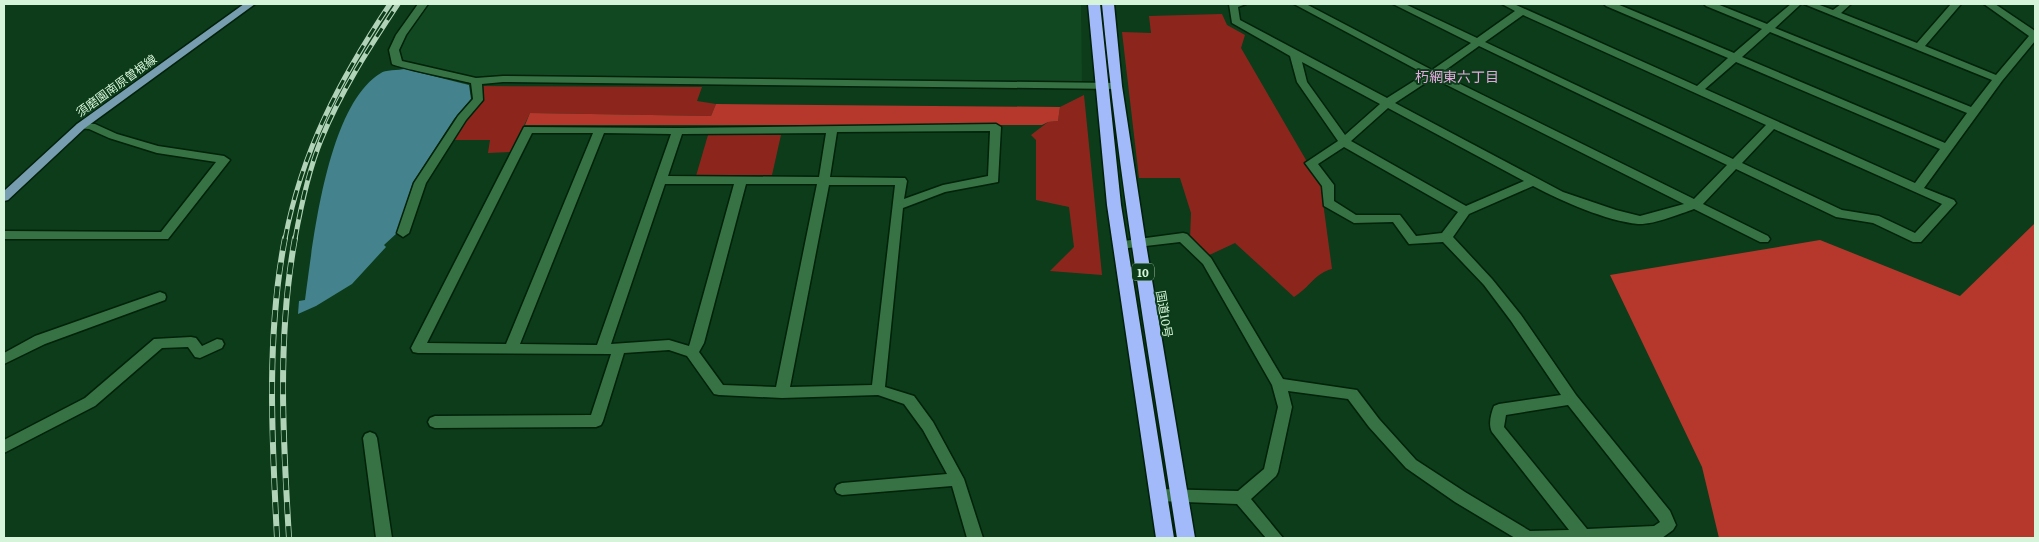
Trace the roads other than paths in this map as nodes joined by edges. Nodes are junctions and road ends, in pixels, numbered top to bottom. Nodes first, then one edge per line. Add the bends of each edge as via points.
1 (250, 4) edge
2 (424, 4) edge
3 (1094, 4) edge
4 (1108, 4) edge
5 (1241, 4) edge
6 (1299, 4) edge
7 (1398, 4) edge
8 (1507, 4) edge
9 (1610, 4) edge
10 (1709, 4) edge
11 (1796, 4) edge
12 (1809, 4) edge
13 (1846, 4) edge
14 (1956, 4) edge
15 (1989, 4) edge
16 (1522, 11) junction
17 (1835, 14) junction
18 (1769, 28) junction
19 (2035, 35) edge
20 (1479, 42) junction
21 (1919, 47) junction
22 (1295, 54) junction
23 (1736, 57) junction
24 (1433, 74) junction
25 (1998, 79) junction
26 (476, 81) junction
27 (1099, 86) junction
28 (1116, 86) junction
29 (1697, 91) junction
30 (1388, 102) junction
31 (1974, 112) junction
32 (1772, 125) junction
33 (80, 126) junction
34 (600, 130) junction
35 (832, 131) junction
36 (678, 132) junction
37 (1344, 142) junction
38 (1947, 148) junction
39 (1736, 164) junction
40 (661, 180) junction
41 (741, 181) junction
42 (824, 181) junction
43 (1534, 181) junction
44 (1917, 189) junction
45 (4, 197) edge
46 (896, 206) junction
47 (1695, 206) junction
48 (1465, 211) junction
49 (404, 233) dead end
50 (4, 235) edge
51 (1446, 236) junction
52 (1764, 239) dead end
53 (1139, 244) junction
54 (1120, 245) junction
55 (160, 297) dead end
56 (217, 344) dead end
57 (511, 349) junction
58 (619, 349) junction
59 (602, 350) junction
60 (692, 352) junction
61 (4, 359) edge
62 (1280, 384) junction
63 (878, 390) junction
64 (782, 393) junction
65 (1571, 398) junction
66 (435, 422) dead end
67 (370, 438) dead end
68 (4, 447) edge
69 (957, 479) junction
70 (842, 489) dead end
71 (1158, 495) junction
72 (1179, 495) junction
73 (1241, 498) junction
74 (1583, 536) junction
75 (384, 538) edge
76 (975, 538) edge
77 (1165, 538) edge
78 (1186, 538) edge
79 (1275, 538) edge

1 - 33 main road, 須磨園南原曽根線
2 - 26 street via 397,42 394,50 397,64
3 - 27 highway, 10
4 - 28 highway, 国道10号 / 10
5 - 22 street via 1233,5 1235,21
6 - 24 street
7 - 20 street
8 - 16 street
9 - 23 street
10 - 18 street
11 - 18 street
12 - 17 street
13 - 17 street
14 - 21 street
15 - 19 street
16 - 20 street
16 - 29 street
17 - 21 street
18 - 23 street
18 - 31 street
19 - 25 street
20 - 24 street
20 - 39 street
21 - 25 street
22 - 30 street
22 - 37 street via 1302,82
23 - 29 street
23 - 38 street
24 - 30 street
24 - 47 street
25 - 31 street
26 - 27 street
26 - 49 street via 478,100 462,118 420,183
27 - 28 street
27 - 54 highway, 10
28 - 53 highway, 国道10号 / 10
29 - 32 street
30 - 37 street
30 - 43 street
31 - 38 street
32 - 39 street
32 - 44 street
33 - 45 main road, 須磨園南原曽根線
33 - 50 street via 91,126 157,149 224,160 164,236
34 - 36 street
34 - 57 street
34 - 57 street via 528,129 418,348
35 - 36 street
35 - 42 street
35 - 46 street via 996,127 994,179 943,189
36 - 40 street
37 - 48 street
37 - 51 street via 1311,163 1328,185 1328,203 1354,219 1396,218 1413,241
38 - 44 street
39 - 44 street via 1840,214 1875,220 1917,239 1950,203
39 - 47 street
40 - 41 street
40 - 59 street
41 - 42 street
41 - 60 street
42 - 46 street via 901,181
42 - 64 street
43 - 47 street via 1560,195 1640,220
43 - 48 street
46 - 63 street
47 - 52 street
48 - 51 street
51 - 65 street via 1488,282
53 - 54 street
53 - 62 street via 1183,237 1207,261
53 - 72 highway, 国道10号 / 10
54 - 71 highway, 10
55 - 61 street via 40,340
56 - 68 street via 200,353 191,342 160,343 90,402
57 - 59 street
58 - 59 street
58 - 60 street via 668,345
58 - 66 street via 596,421
60 - 64 street via 719,390
62 - 73 street via 1285,408 1271,472
62 - 74 street via 1352,394 1411,464 1528,538
63 - 64 street
63 - 69 street via 909,400 928,426
65 - 74 street via 1499,410 1497,428
65 - 74 street via 1665,516 1668,525 1657,533
67 - 75 street
69 - 70 street
69 - 76 street
71 - 72 street
71 - 77 highway, 10
72 - 73 street
72 - 78 highway, 国道10号 / 10
73 - 79 street

